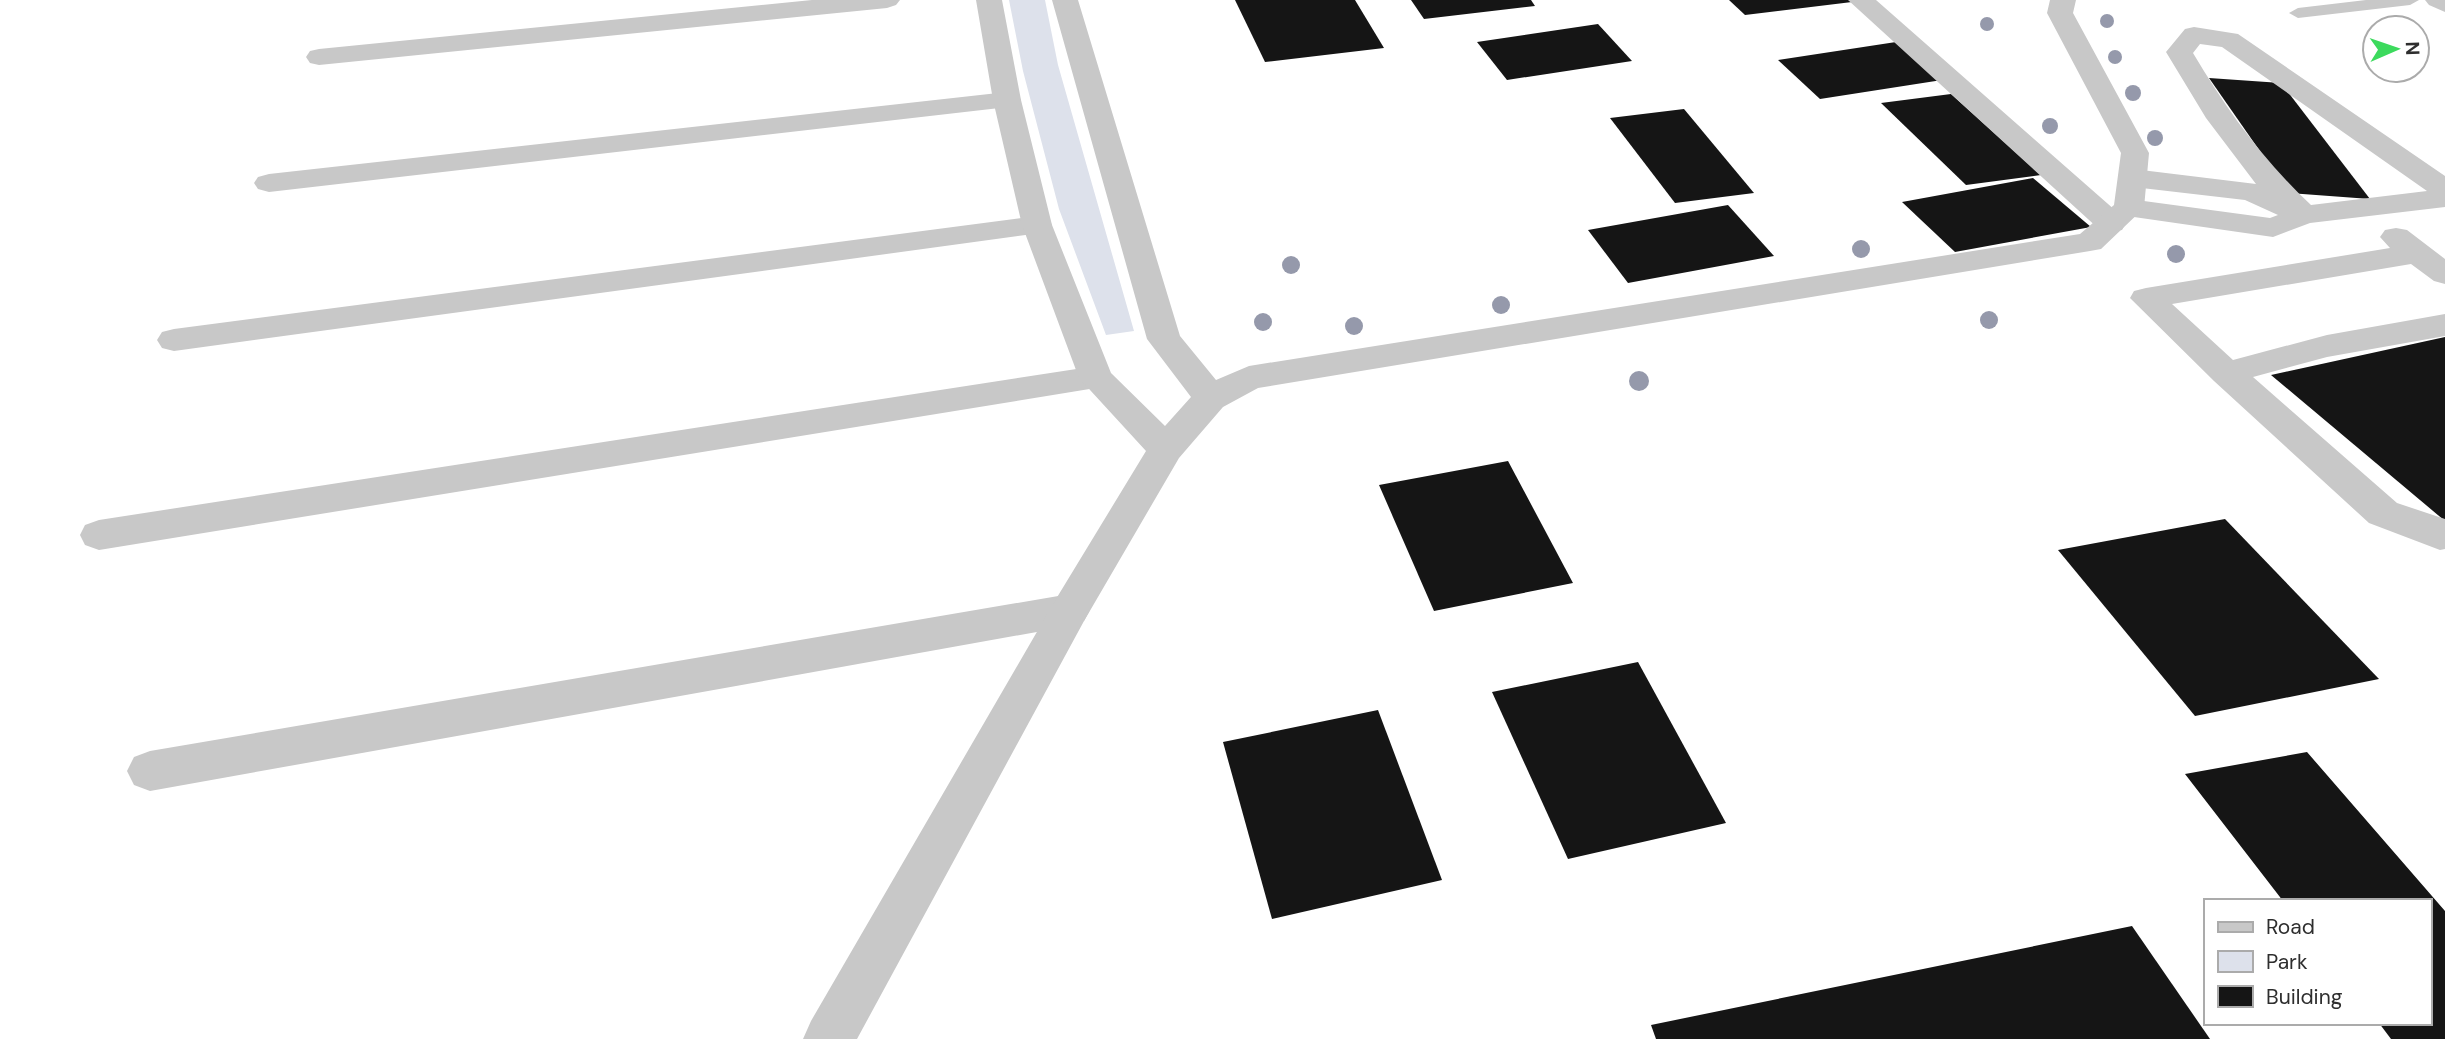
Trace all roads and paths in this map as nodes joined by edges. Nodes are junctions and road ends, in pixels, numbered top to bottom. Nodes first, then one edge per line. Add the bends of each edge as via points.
1 (887, 0) edge
2 (989, 0) edge
3 (1065, 0) edge
4 (1861, 0) edge
5 (2063, 0) edge
6 (2410, 0) edge
7 (2438, 0) edge
8 (2445, 4) edge
9 (2298, 13) dead end
10 (318, 57) dead end
11 (1007, 100) junction
12 (269, 183) dead end
13 (2445, 190) edge
14 (2445, 198) edge
15 (2124, 203) junction
16 (2361, 210) junction
17 (2304, 215) junction
18 (1037, 225) junction
19 (2417, 253) junction
20 (2445, 274) edge
21 (2445, 325) edge
22 (174, 340) dead end
23 (2226, 373) junction
24 (1096, 378) junction
25 (1211, 398) junction
26 (1167, 449) junction
27 (2445, 534) edge
28 (99, 536) dead end
29 (1070, 610) junction
30 (150, 771) dead end
31 (829, 1039) edge

1 - 10 street
2 - 11 street
3 - 25 street via 1164,339
4 - 15 street
5 - 15 street via 2060,13 2135,153
6 - 9 lane
7 - 8 street
11 - 12 street
11 - 18 street
13 - 17 street via 2229,40 2194,35 2179,52 2220,123 2274,189
14 - 16 street
15 - 17 street via 2273,228
15 - 25 street via 2090,242 1249,378
16 - 17 street
16 - 19 street
18 - 22 street
18 - 24 street
19 - 20 street
19 - 23 street via 2146,298
21 - 23 street via 2327,346
23 - 27 street via 2383,513
24 - 26 street
24 - 28 street
25 - 26 street
26 - 29 street
29 - 30 street
29 - 31 street

